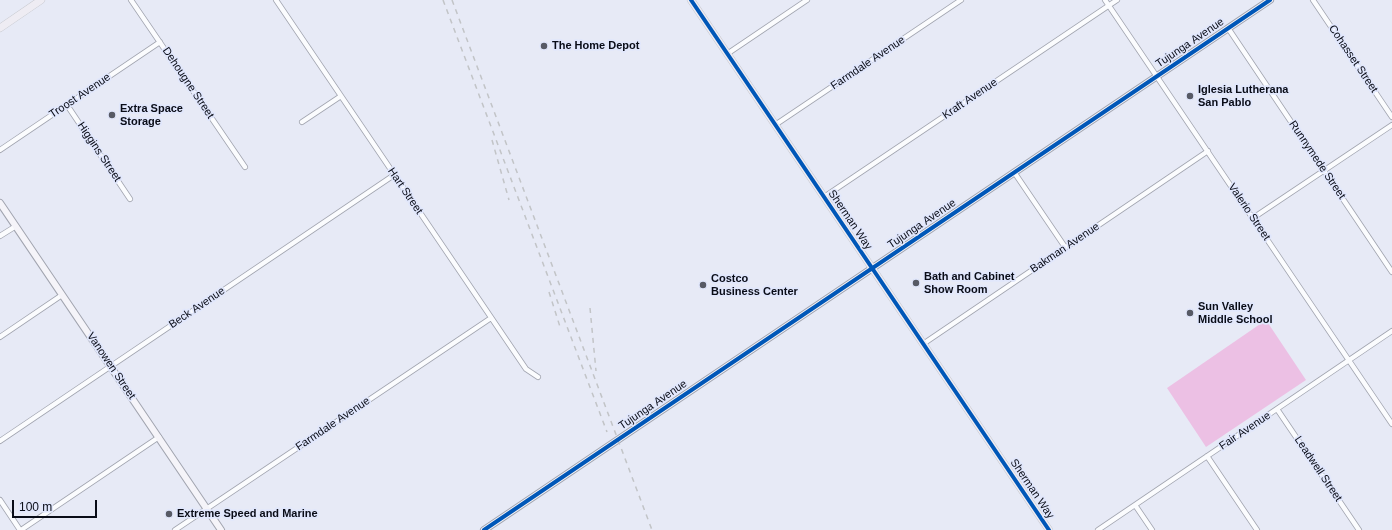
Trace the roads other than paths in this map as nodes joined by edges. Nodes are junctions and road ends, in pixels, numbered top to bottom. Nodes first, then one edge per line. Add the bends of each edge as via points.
1 (41, 0) edge
2 (132, 0) edge
3 (276, 0) edge
4 (691, 0) edge
5 (807, 0) edge
6 (961, 0) edge
7 (1105, 0) edge
8 (1117, 0) edge
9 (1270, 0) edge
10 (1314, 0) edge
11 (1109, 5) junction
12 (0, 28) edge
13 (1228, 28) junction
14 (160, 42) junction
15 (727, 54) junction
16 (1157, 75) junction
17 (341, 96) junction
18 (67, 105) junction
19 (1392, 117) edge
20 (302, 122) dead end
21 (775, 125) junction
22 (1392, 125) edge
23 (0, 150) edge
24 (1208, 151) junction
25 (245, 167) dead end
26 (1324, 171) junction
27 (1014, 172) junction
28 (394, 175) junction
29 (824, 197) junction
30 (130, 199) dead end
31 (0, 203) edge
32 (1253, 218) junction
33 (16, 226) junction
34 (0, 236) edge
35 (1065, 248) junction
36 (872, 269) junction
37 (1392, 272) edge
38 (62, 295) junction
39 (491, 318) junction
40 (1392, 331) edge
41 (0, 337) edge
42 (923, 344) junction
43 (1349, 361) junction
44 (111, 367) junction
45 (538, 377) dead end
46 (1277, 409) junction
47 (1392, 424) edge
48 (158, 437) junction
49 (0, 441) edge
50 (1207, 456) junction
51 (0, 500) edge
52 (1135, 505) junction
53 (207, 509) junction
54 (21, 530) edge
55 (176, 530) edge
56 (221, 530) edge
57 (484, 530) edge
58 (1049, 530) edge
59 (1098, 530) edge
60 (1152, 530) edge
61 (1257, 530) edge
62 (1359, 530) edge

1 - 12 main road
2 - 14 street, Dehougne Street
3 - 17 street, Hart Street
4 - 15 main road, Sherman Way
5 - 15 street
6 - 21 street, Farmdale Avenue
7 - 11 street, Valerio Street
8 - 11 street, Kraft Avenue
9 - 13 street, Tujunga Avenue
10 - 19 street, Cohasset Street
11 - 16 street, Valerio Street
11 - 29 street, Kraft Avenue
13 - 16 street, Tujunga Avenue
13 - 26 street, Runnymede Street
14 - 18 street, Troost Avenue
14 - 25 street, Dehougne Street
15 - 21 main road, Sherman Way
16 - 24 street, Valerio Street
16 - 27 street, Tujunga Avenue
17 - 20 street
17 - 28 street, Hart Street
18 - 23 street, Troost Avenue
18 - 30 street, Higgins Street
21 - 29 main road, Sherman Way
22 - 26 street
24 - 32 street, Valerio Street
24 - 35 street, Bakman Avenue
26 - 32 street
26 - 37 street, Runnymede Street
27 - 35 street
27 - 36 street, Tujunga Avenue
28 - 39 street, Hart Street
28 - 44 street, Beck Avenue
29 - 36 main road, Sherman Way
31 - 33 street, Vanowen Street
32 - 43 street, Valerio Street
33 - 34 street
33 - 38 street, Vanowen Street
35 - 42 street, Bakman Avenue
36 - 42 main road, Sherman Way
36 - 57 street, Tujunga Avenue
38 - 41 street
38 - 44 street, Vanowen Street
39 - 45 street, Hart Street via 526,369
39 - 53 street, Farmdale Avenue
40 - 43 street, Fair Avenue
42 - 58 main road, Sherman Way
43 - 46 street, Fair Avenue
43 - 47 street, Valerio Street
44 - 48 street, Vanowen Street
44 - 49 street, Beck Avenue
46 - 50 street, Fair Avenue
46 - 62 street, Leadwell Street
48 - 53 street, Vanowen Street
48 - 54 street
50 - 52 street, Fair Avenue
50 - 61 street
51 - 54 street
52 - 59 street, Fair Avenue
52 - 60 street
53 - 55 street, Farmdale Avenue
53 - 56 street, Vanowen Street

